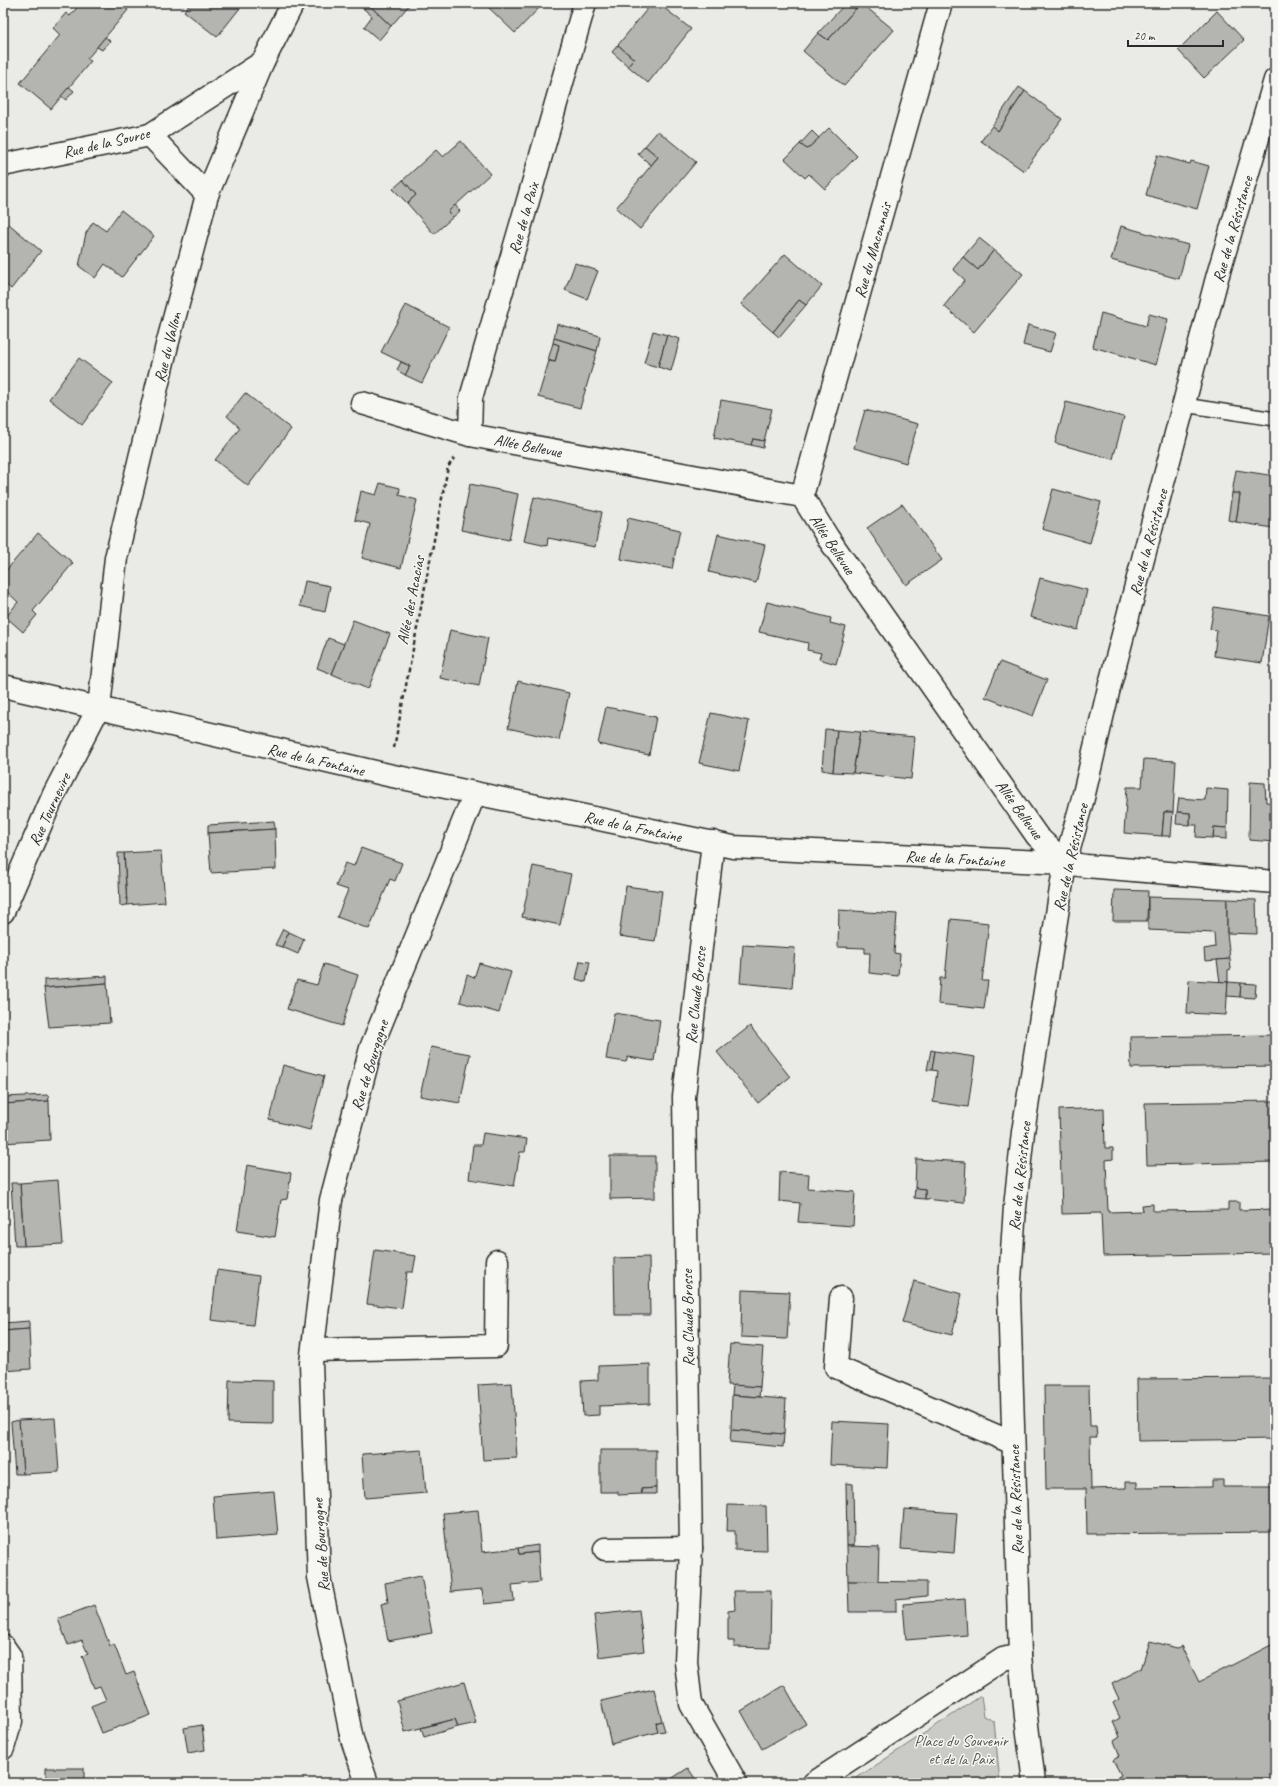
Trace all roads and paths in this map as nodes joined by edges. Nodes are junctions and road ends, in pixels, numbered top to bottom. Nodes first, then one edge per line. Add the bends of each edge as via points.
1 (293, 3) edge
2 (585, 3) edge
3 (941, 3) edge
4 (263, 62) junction
5 (1275, 80) edge
6 (150, 135) junction
7 (3, 165) edge
8 (208, 196) junction
9 (362, 403) dead end
10 (1184, 405) junction
11 (1275, 419) edge
12 (470, 435) junction
13 (802, 496) junction
14 (3, 686) edge
15 (99, 707) junction
16 (388, 776) junction
17 (475, 793) junction
18 (713, 842) junction
19 (1065, 863) junction
20 (1275, 882) edge
21 (3, 912) edge
22 (497, 1261) dead end
23 (841, 1298) dead end
24 (313, 1350) junction
25 (1013, 1443) junction
26 (691, 1548) junction
27 (605, 1549) dead end
28 (3, 1646) edge
29 (1020, 1655) junction
30 (3, 1748) edge
31 (367, 1783) edge
32 (736, 1783) edge
33 (814, 1783) edge
34 (1034, 1783) edge

1 - 4 street, Rue du Vallon
2 - 12 street, Rue de la Paix via 471,398
3 - 13 street, Rue du Maconnais
4 - 6 street, Rue de la Source
4 - 8 street, Rue du Vallon
5 - 10 street, Rue de la Résistance
6 - 7 street, Rue de la Source
6 - 8 street
8 - 15 street, Rue du Vallon via 167,345 116,558
9 - 12 street, Allée Bellevue
10 - 11 lane
10 - 19 street, Rue de la Résistance
12 - 13 street, Allée Bellevue
12 - 16 path, Allée des Acacias via 448,468
13 - 19 street, Allée Bellevue via 828,538 1037,836
14 - 15 street, Rue de la Fontaine
15 - 16 street, Rue de la Fontaine
15 - 21 street, Rue Tournevire via 54,794
16 - 17 street, Rue de la Fontaine
17 - 18 street, Rue de la Fontaine
17 - 24 street, Rue de Bourgogne via 371,1048 331,1200
18 - 19 street, Rue de la Fontaine via 733,847
18 - 26 street, Rue Claude Brosse via 684,1097
19 - 20 street, Rue de la Fontaine
19 - 25 street, Rue de la Résistance via 1023,1132 1015,1207 1009,1295
22 - 24 street via 496,1346
23 - 25 street via 836,1366
24 - 31 street, Rue de Bourgogne via 311,1363 319,1577 352,1739
25 - 29 street, Rue de la Résistance
26 - 27 street
26 - 32 street, Rue Claude Brosse via 686,1662 691,1704
28 - 30 street via 10,1656 11,1721
29 - 33 street via 1003,1659
29 - 34 street, Rue de la Résistance

